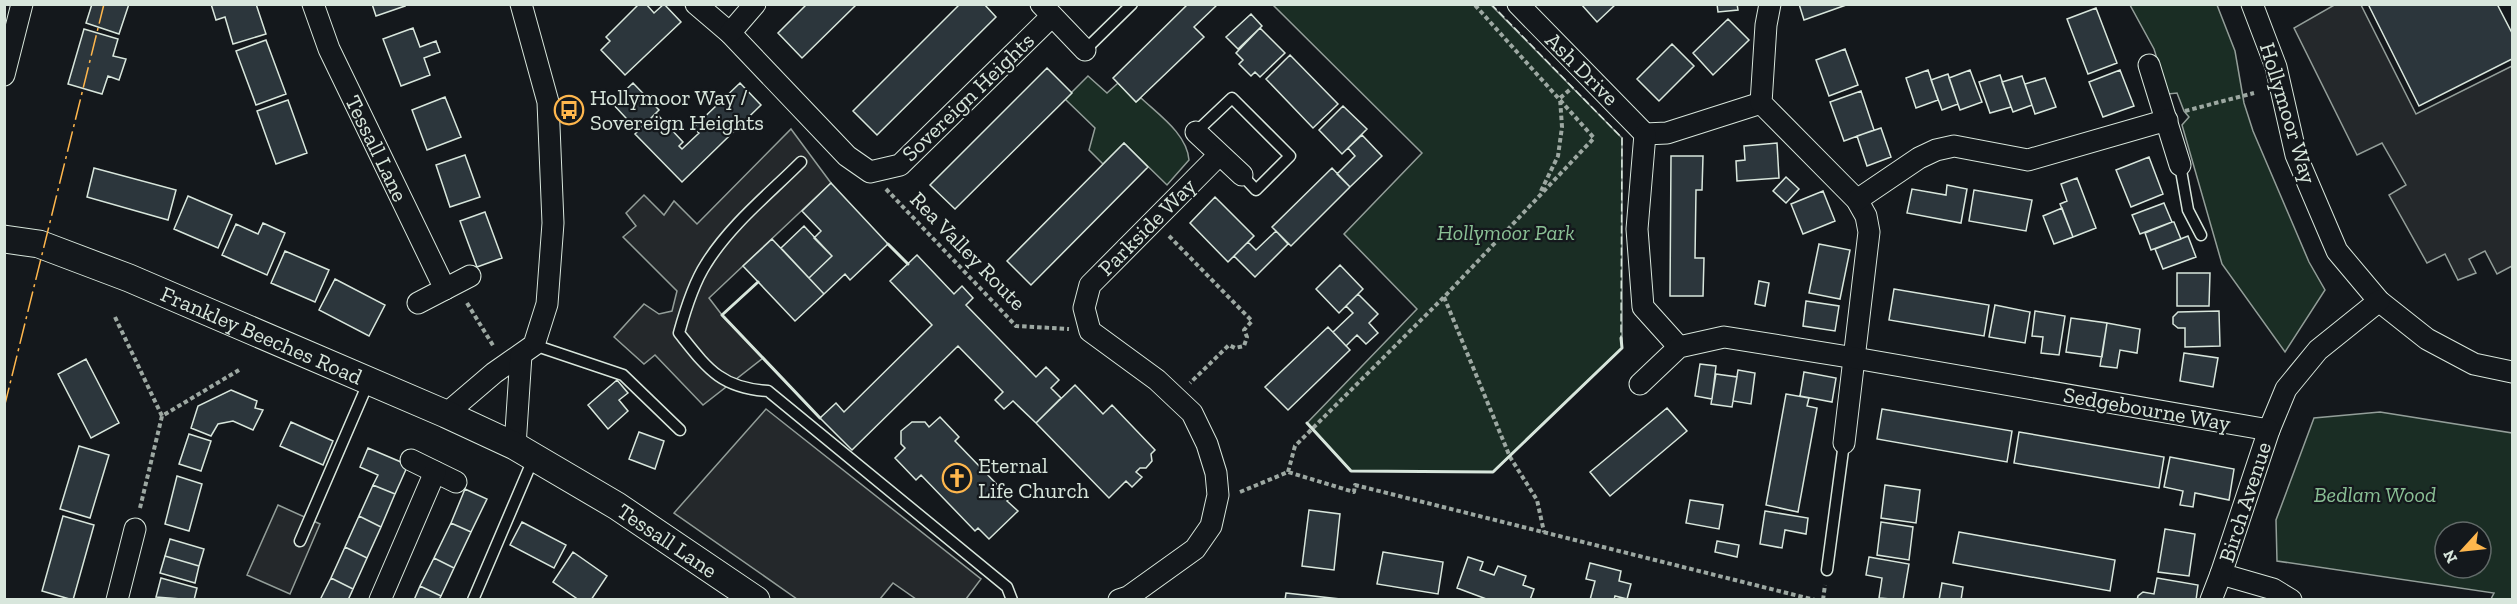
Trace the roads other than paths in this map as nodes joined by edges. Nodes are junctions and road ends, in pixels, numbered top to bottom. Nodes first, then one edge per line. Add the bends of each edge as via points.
1 (22, 4) edge
2 (313, 4) edge
3 (521, 4) edge
4 (696, 4) edge
5 (755, 4) edge
6 (1132, 4) edge
7 (1518, 4) edge
8 (1770, 4) edge
9 (2252, 4) edge
10 (1046, 10) edge
11 (730, 33) junction
12 (1085, 50) joint
13 (2149, 65) dead end
14 (4, 75) edge
15 (1761, 103) junction
16 (2167, 120) junction
17 (1196, 132) joint
18 (1646, 134) junction
19 (1219, 155) junction
20 (801, 162) dead end
21 (2180, 165) joint
22 (1242, 175) joint
23 (1857, 200) junction
24 (2201, 235) dead end
25 (4, 239) edge
26 (2379, 301) junction
27 (418, 303) dead end
28 (1679, 347) junction
29 (528, 350) junction
30 (1855, 358) junction
31 (2512, 372) edge
32 (369, 381) junction
33 (1640, 384) dead end
34 (446, 414) junction
35 (680, 429) dead end
36 (2269, 430) junction
37 (1844, 443) joint
38 (525, 451) junction
39 (411, 460) dead end
40 (435, 472) junction
41 (456, 482) dead end
42 (135, 530) road end
43 (300, 541) dead end
44 (1827, 570) dead end
45 (2221, 574) junction
46 (117, 600) edge
47 (380, 600) edge
48 (473, 600) edge
49 (756, 600) edge
50 (1011, 600) edge
51 (1119, 600) edge
52 (2211, 600) edge
53 (2291, 600) edge

1 - 14 street
2 - 27 street, Tessall Lane via 329,50 457,283
3 - 29 street via 548,102 553,223 547,304
4 - 11 street
5 - 11 street
6 - 12 lane
7 - 18 street, Ash Drive
8 - 15 street
9 - 26 street, Hollymoor Way via 2276,67 2296,155 2337,251
10 - 11 street, Sovereign Heights via 900,165 870,172 847,156
10 - 12 street, Sovereign Heights
13 - 16 street
15 - 18 street via 1667,133
15 - 23 street
16 - 21 street
16 - 23 street via 2028,160 1953,146 1936,150
17 - 19 street
17 - 22 lane via 1232,98 1290,156 1256,190
18 - 28 street via 1637,229 1643,307
19 - 22 street
19 - 51 street, Parkside Way via 1090,285 1084,308 1090,331 1157,380 1192,413 1216,473 1218,495 1211,526 1195,549
20 - 50 lane via 736,225 705,265 679,333 708,370 745,389 768,391 1007,587
21 - 24 lane via 2188,210
23 - 30 street via 1869,232
25 - 32 street, Frankley Beeches Road via 39,244 129,278
26 - 31 street, Hollymoor Way via 2427,339 2474,364
26 - 36 street via 2318,350 2286,389
28 - 30 street, Sedgebourne Way via 1724,337
28 - 33 street
29 - 34 street
29 - 35 lane via 623,375
29 - 38 street
30 - 36 street, Sedgebourne Way
30 - 37 street
32 - 34 street, Frankley Beeches Road
32 - 43 lane
34 - 38 street, Frankley Beeches Road
36 - 45 street, Birch Avenue
37 - 44 lane
38 - 48 lane
38 - 49 street, Tessall Lane via 617,506
39 - 40 street
40 - 41 street
40 - 47 street
42 - 46 street
45 - 52 street, Birch Avenue
45 - 53 street, Birch Avenue via 2273,589

